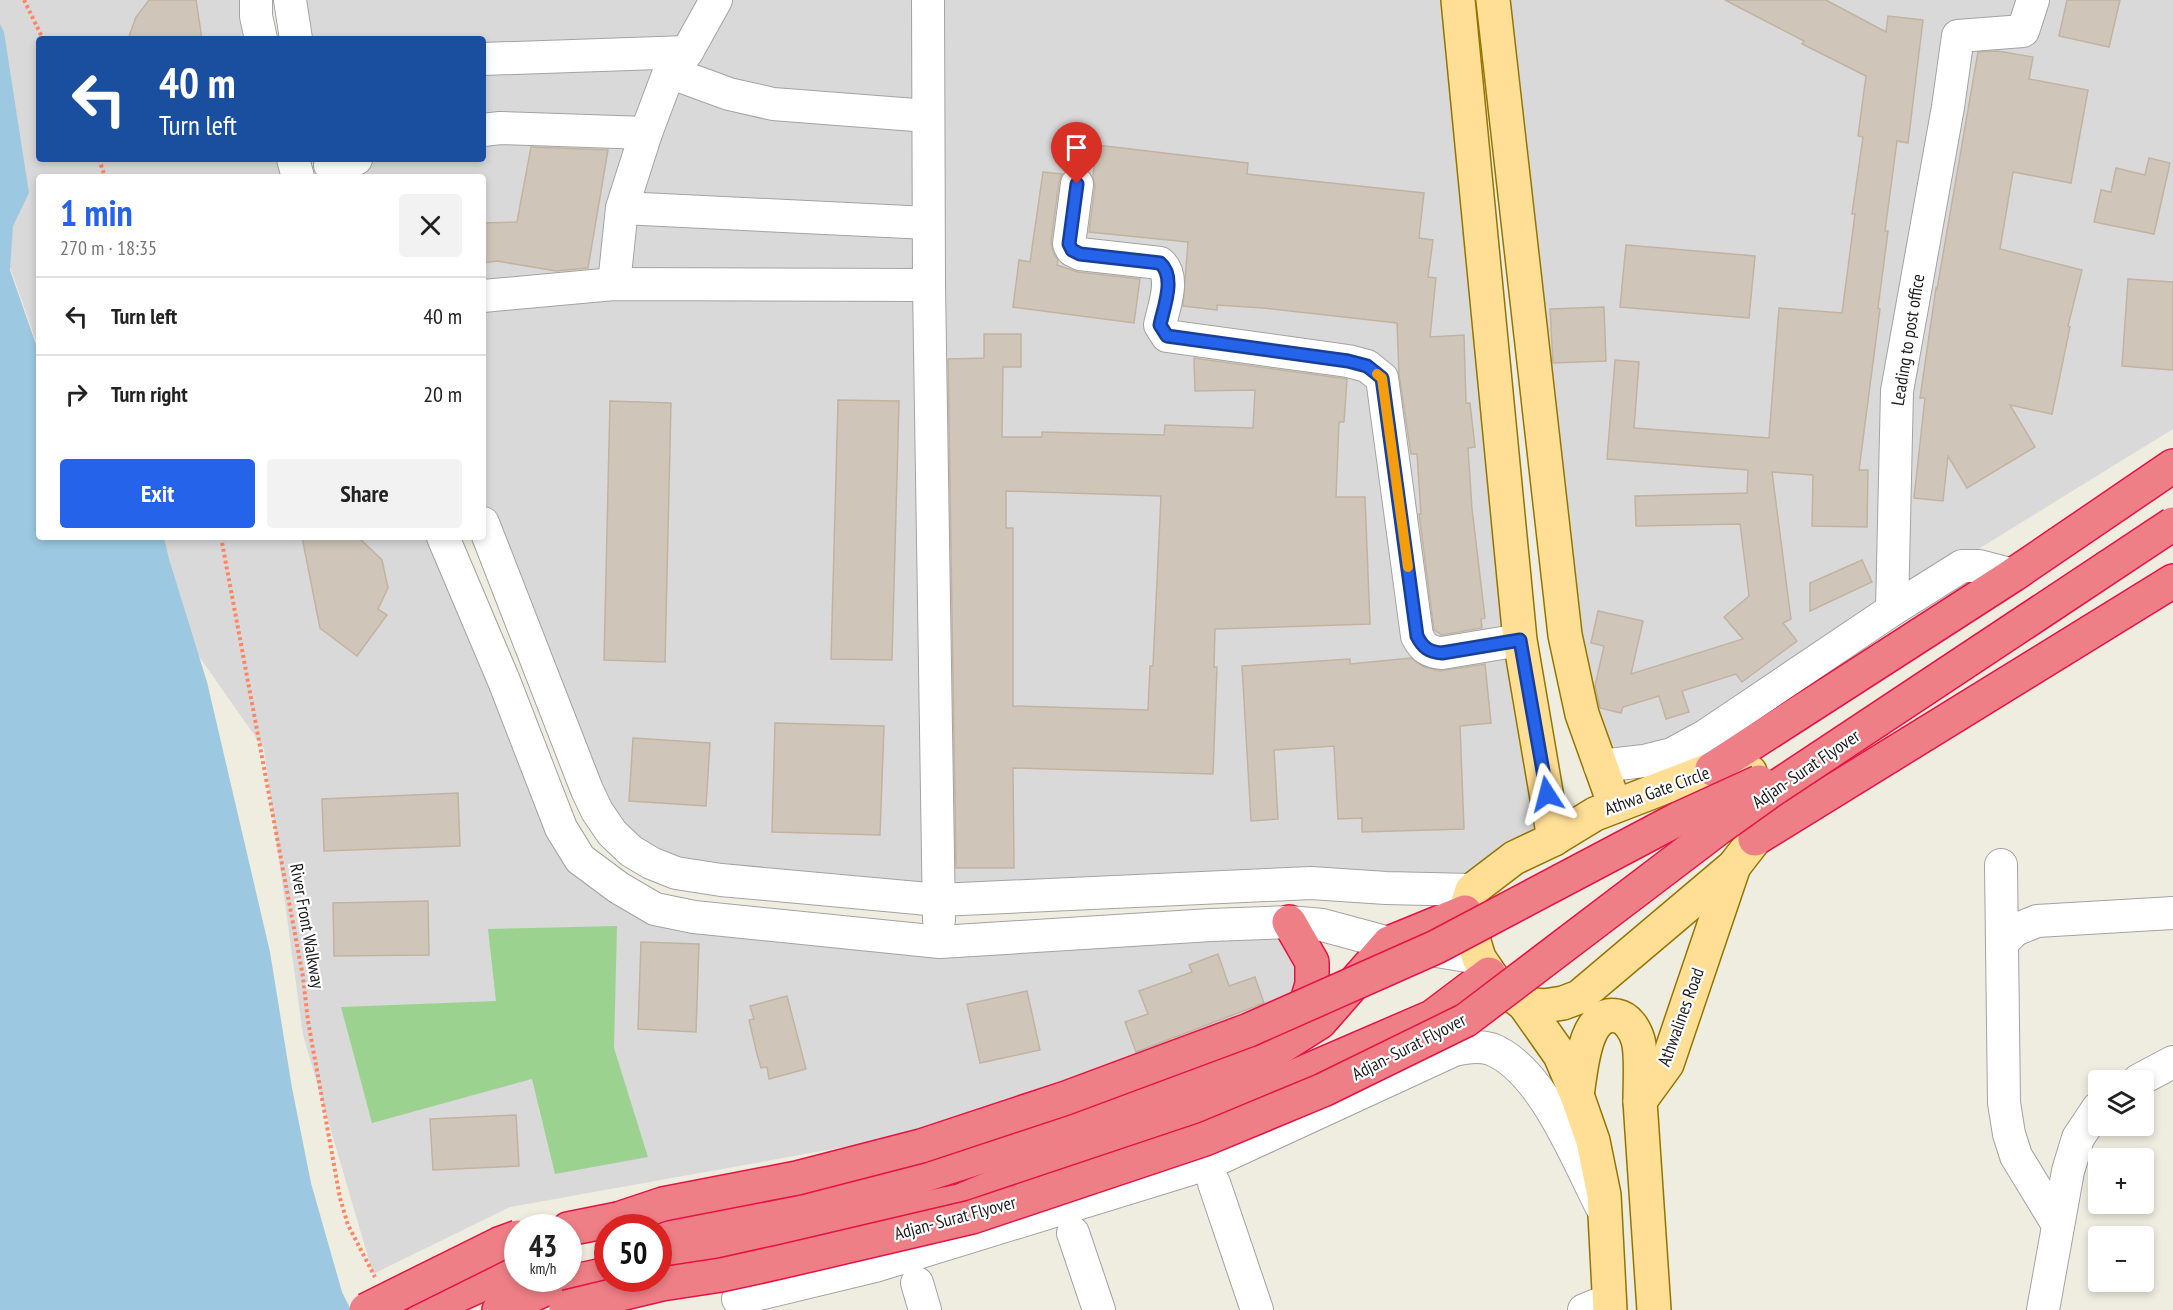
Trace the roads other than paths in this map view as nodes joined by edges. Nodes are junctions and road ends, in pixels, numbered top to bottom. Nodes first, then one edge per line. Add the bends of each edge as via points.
1 (256, 0) edge
2 (290, 0) edge
3 (716, 0) edge
4 (928, 0) edge
5 (1458, 0) edge
6 (1493, 0) edge
7 (2033, 0) edge
8 (260, 36) edge
9 (296, 36) edge
10 (486, 59) edge
11 (678, 62) junction
12 (928, 116) junction
13 (486, 130) edge
14 (646, 133) junction
15 (1077, 184) dead end
16 (622, 208) junction
17 (928, 223) junction
18 (614, 284) junction
19 (929, 285) junction
20 (486, 296) edge
21 (2173, 466) edge
22 (2173, 511) edge
23 (2173, 524) edge
24 (486, 531) edge
25 (444, 540) edge
26 (2013, 575) junction
27 (2173, 581) edge
28 (1892, 610) junction
29 (1520, 640) junction
30 (1600, 766) junction
31 (1712, 769) junction
32 (1615, 806) junction
33 (1554, 839) junction
34 (1755, 839) junction
35 (2001, 864) dead end
36 (1734, 866) junction
37 (939, 900) junction
38 (1469, 901) junction
39 (2173, 913) edge
40 (1289, 922) junction
41 (940, 942) junction
42 (1389, 943) junction
43 (2001, 943) junction
44 (1484, 966) junction
45 (1524, 1004) junction
46 (1279, 1048) junction
47 (2173, 1062) edge
48 (2154, 1072) edge
49 (1577, 1095) junction
50 (1640, 1101) junction
51 (2088, 1123) edge
52 (1214, 1183) dead end
53 (1605, 1212) junction
54 (2058, 1225) junction
55 (582, 1226) edge
56 (672, 1228) edge
57 (1072, 1233) dead end
58 (504, 1242) edge
59 (672, 1261) edge
60 (515, 1292) edge
61 (373, 1297) edge
62 (738, 1299) dead end
63 (1601, 1307) edge
64 (424, 1310) edge
65 (561, 1310) edge
66 (1099, 1310) edge
67 (1257, 1310) edge
68 (1654, 1310) edge
69 (2038, 1310) edge

1 - 8 street
2 - 9 street
3 - 11 street
4 - 12 street
5 - 29 main road
6 - 30 main road via 1565,635 1582,714
7 - 28 street, Leading to post office via 2023,32 1958,36 1898,391
10 - 11 street
11 - 12 street via 729,94 772,104
11 - 14 street
12 - 17 street
13 - 14 street
14 - 16 street
15 - 29 street via 1069,244 1072,250 1160,263 1169,280 1160,325 1167,336 1348,361 1367,366 1382,378 1417,636 1422,646 1442,653
16 - 17 street
16 - 18 street
17 - 19 street
18 - 19 street
18 - 20 street
19 - 37 street
21 - 26 highway
22 - 55 highway, Adjan- Surat Flyover, bridge via 1763,780 1678,819 1425,952 1249,1030 1066,1098 921,1146
23 - 65 highway, Adjan- Surat Flyover, bridge via 1769,792 1466,1020 1323,1090 1205,1139 972,1216
24 - 37 street via 587,790 612,833 631,851 676,873
25 - 41 street via 561,828 580,859 655,909 694,917
26 - 28 street via 1962,566
26 - 31 highway
27 - 34 highway
28 - 30 street via 1706,736 1672,754
29 - 33 main road
30 - 32 main road
31 - 32 main road, Athwa Gate Circle
31 - 34 main road, Athwa Gate Circle via 1750,772 1764,816
32 - 33 main road, Athwa Gate Circle
33 - 38 main road, Athwa Gate Circle via 1515,858
34 - 36 main road, Athwa Gate Circle
35 - 43 street
36 - 45 main road, Athwa Gate Circle via 1579,997 1544,1006
36 - 50 main road, Athwalines Road via 1667,1064
37 - 38 street via 1311,883 1386,888
37 - 41 street
38 - 42 highway
38 - 44 main road
39 - 43 street via 2037,921 2015,930
40 - 41 street
40 - 42 street via 1322,925
40 - 46 highway via 1312,962 1312,984 1300,1027
42 - 44 street
42 - 46 highway via 1320,1022
43 - 54 street via 2004,1103 2009,1134 2016,1156
44 - 45 main road via 1496,983
44 - 59 highway via 1432,1017 1265,1089 1053,1162 960,1201
45 - 49 main road via 1560,1055
46 - 56 highway via 1231,1070 915,1178
47 - 48 street
49 - 50 main road via 1584,1053 1597,1021 1606,1016 1620,1017 1630,1024 1638,1041
49 - 53 main road via 1593,1141
50 - 68 main road
51 - 54 street via 2078,1138 2067,1171
52 - 67 street
53 - 62 street via 1543,1095 1520,1068 1491,1049 1470,1046 1207,1164 875,1266
53 - 63 main road
54 - 69 street
57 - 66 street
58 - 61 highway, bridge
60 - 64 highway

